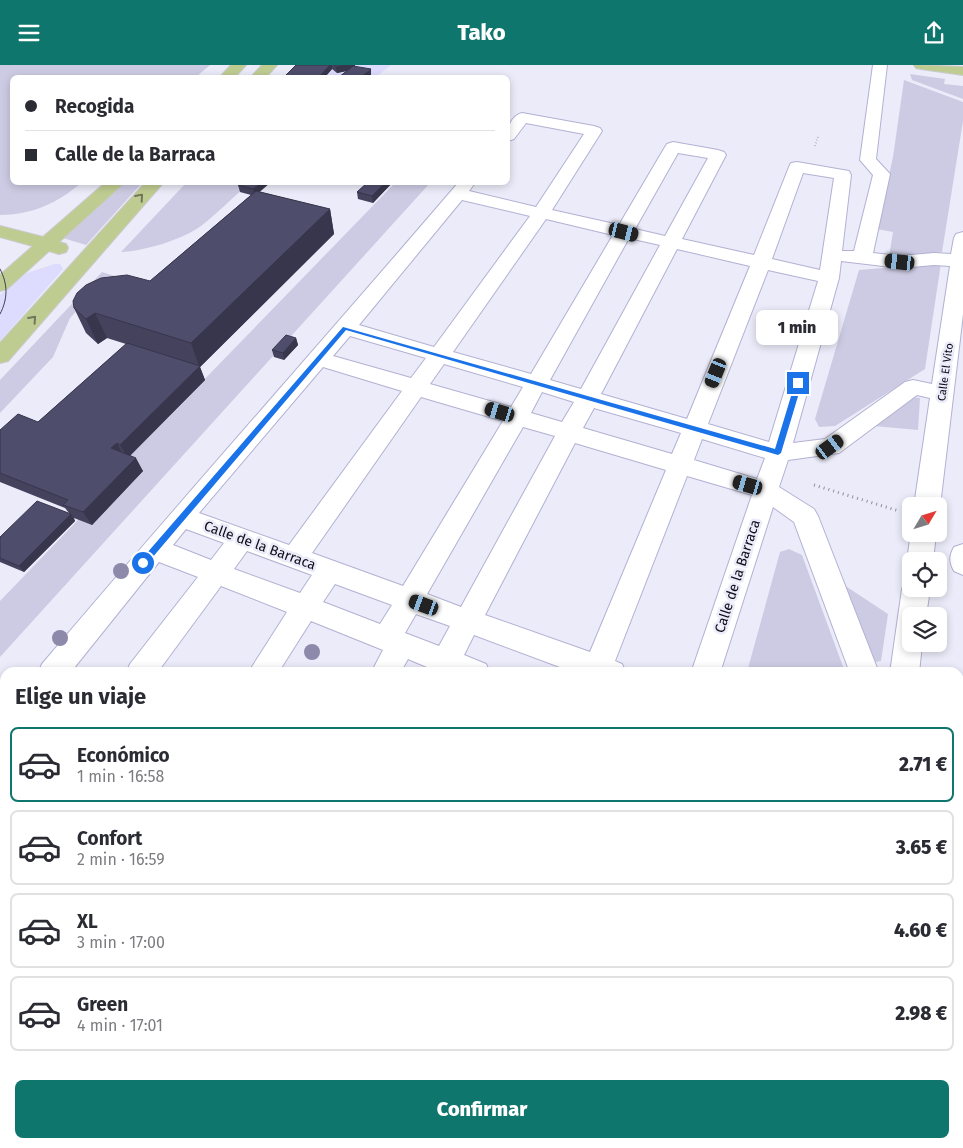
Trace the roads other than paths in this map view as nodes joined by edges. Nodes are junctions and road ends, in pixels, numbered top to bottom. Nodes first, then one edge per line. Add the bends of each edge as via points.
1 (240, 65) edge
2 (270, 65) edge
3 (880, 65) edge
4 (921, 65) edge
5 (963, 71) edge
6 (228, 75) edge
7 (260, 75) edge
8 (510, 133) edge
9 (113, 185) edge
10 (152, 185) edge
11 (462, 189) edge
12 (83, 213) junction
13 (541, 213) junction
14 (0, 231) edge
15 (624, 232) junction
16 (963, 238) edge
17 (670, 243) junction
18 (46, 245) junction
19 (90, 256) junction
20 (862, 258) junction
21 (961, 261) edge
22 (761, 263) junction
23 (831, 267) junction
24 (0, 285) edge
25 (345, 328) junction
26 (0, 355) edge
27 (439, 355) junction
28 (319, 359) junction
29 (536, 383) junction
30 (416, 387) junction
31 (942, 393) junction
32 (587, 398) junction
33 (517, 417) junction
34 (694, 429) junction
35 (568, 432) junction
36 (778, 453) junction
37 (680, 465) junction
38 (765, 490) junction
39 (928, 497) edge
40 (181, 517) junction
41 (242, 539) junction
42 (154, 549) junction
43 (963, 554) edge
44 (294, 557) junction
45 (963, 564) edge
46 (330, 570) junction
47 (216, 573) junction
48 (409, 599) junction
49 (305, 607) junction
50 (467, 620) junction
51 (394, 641) junction
52 (907, 652) edge
53 (446, 661) junction
54 (57, 667) edge
55 (145, 667) edge
56 (266, 667) edge
57 (388, 667) edge
58 (461, 667) edge
59 (591, 667) edge
60 (604, 667) edge
61 (707, 667) edge
62 (863, 667) edge
63 (905, 667) edge

1 - 6 main road
2 - 7 main road
3 - 20 street via 868,160 882,174
4 - 5 main road
8 - 13 street via 522,118 594,131
9 - 12 main road
19 -> 10 main road
11 - 13 street
11 - 25 street, Calle de la Barraca
12 - 14 main road via 22,230
12 - 18 main road
13 - 15 street
13 - 27 street
14 - 18 main road
15 - 17 street
15 - 17 street via 673,147 718,155
15 - 29 street
16 - 21 street, Calle El Vito
17 - 22 street
17 - 32 street
18 - 19 main road
18 - 24 main road
26 -> 19 main road
20 - 21 street via 900,262
20 - 23 street
21 - 31 street, Calle El Vito
22 - 23 street
22 - 23 street, Calle de la Barraca via 797,167 843,175
22 - 34 street
23 - 36 street, Calle de la Barraca
25 - 27 street
25 - 28 street, Calle de la Barraca
27 - 29 street
27 - 30 street
28 - 30 street
28 - 40 street, Calle de la Barraca
29 - 32 street
29 - 33 street
30 - 33 street
30 - 44 street
31 - 36 street via 913,387 830,447
31 - 39 street, Calle El Vito
32 - 34 street
32 - 35 street
33 - 35 street
33 - 48 street
34 - 36 street
34 - 37 street
35 - 37 street
35 - 50 street
36 - 38 street, Calle de la Barraca
37 - 38 street
37 - 60 street
38 - 61 street, Calle de la Barraca
38 - 62 street via 805,516
40 - 41 street, Calle de la Barraca
40 - 42 street
41 - 44 street, Calle de la Barraca
41 - 47 street
42 - 47 street
42 - 54 street
43 - 45 street
44 - 46 street, Calle de la Barraca
46 - 48 street, Calle de la Barraca
46 - 49 street
47 - 49 street
47 - 55 street
48 - 50 street, Calle de la Barraca
48 - 51 street
49 - 51 street
49 - 56 street
50 - 53 street
50 - 59 street, Calle de la Barraca
51 - 53 street
51 - 57 street
52 - 63 street
53 - 58 street

